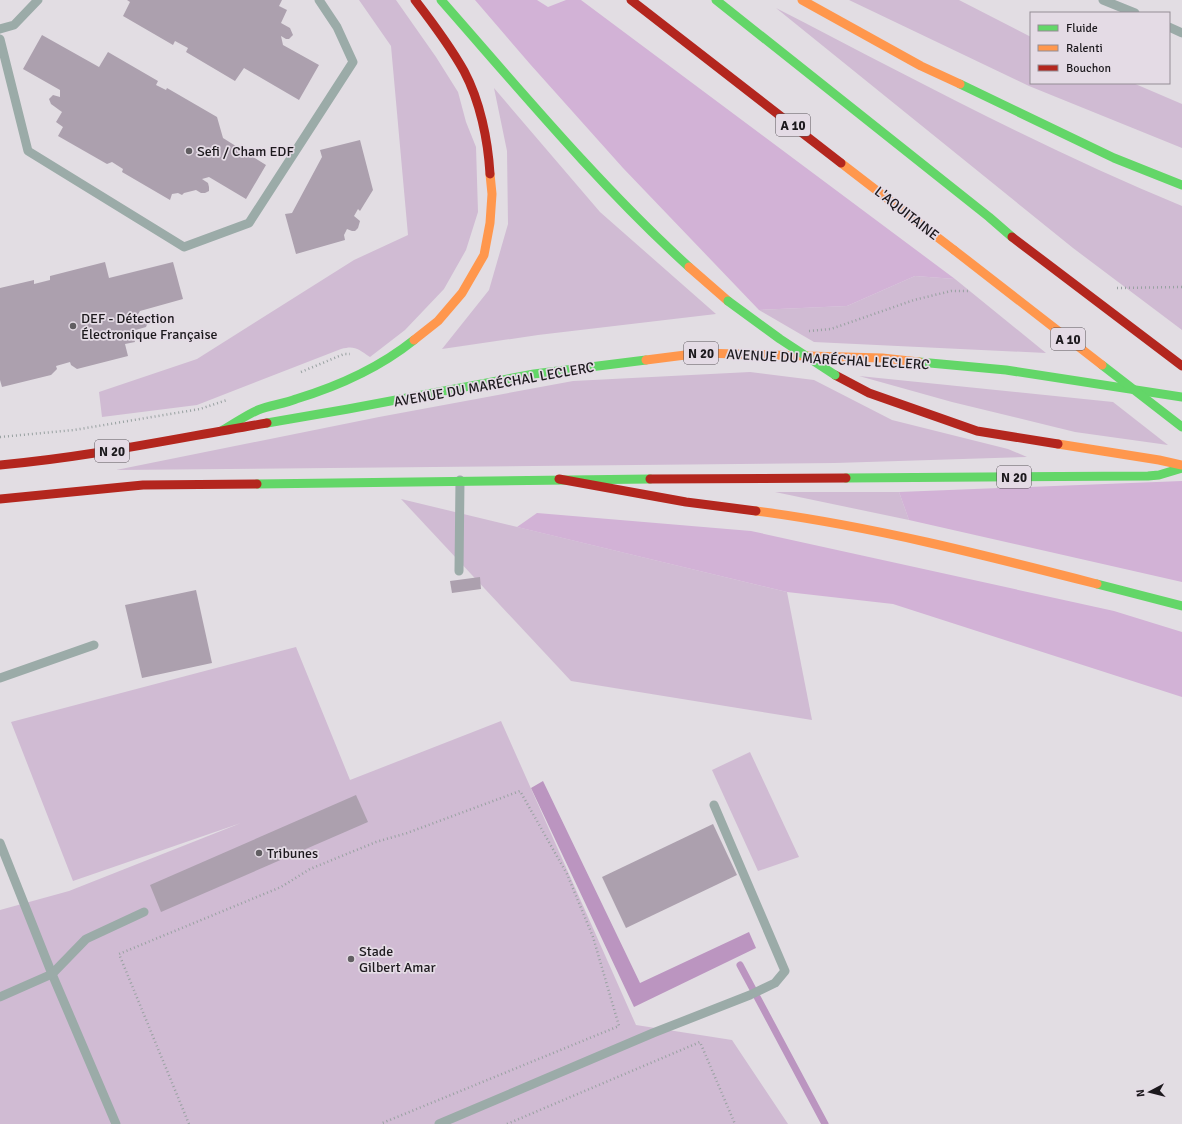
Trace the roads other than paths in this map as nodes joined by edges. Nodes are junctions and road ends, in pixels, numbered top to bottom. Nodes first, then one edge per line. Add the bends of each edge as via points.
1 (38, 0) edge
2 (319, 0) edge
3 (415, 0) edge
4 (441, 0) edge
5 (631, 0) edge
6 (716, 0) edge
7 (802, 0) edge
8 (1103, 0) edge
9 (1133, 12) edge
10 (1170, 27) edge
11 (0, 29) edge
12 (1182, 33) edge
13 (0, 39) edge
14 (1182, 185) edge
15 (1182, 366) edge
16 (1182, 397) edge
17 (1182, 427) edge
18 (224, 430) junction
19 (0, 465) edge
20 (1182, 466) edge
21 (558, 479) junction
22 (460, 480) junction
23 (0, 499) edge
24 (459, 571) dead end
25 (1182, 606) edge
26 (94, 645) dead end
27 (0, 678) edge
28 (714, 805) dead end
29 (0, 843) edge
30 (144, 912) dead end
31 (52, 974) junction
32 (0, 997) edge
33 (116, 1124) edge
34 (439, 1124) edge

1 - 11 lane via 14,25
2 - 13 lane via 337,27 353,62 249,223 184,247 28,151
3 - 18 main road via 464,71 482,122 489,157 492,194 484,255 462,293 438,321 402,350 341,384 258,410
4 - 20 main road, bridge via 555,130 670,249 728,301 835,375 869,393 977,431 1153,459
5 - 17 main road, L'AQUITAINE / A 10, bridge
6 - 15 main road, bridge via 1012,237
7 - 14 main road via 921,66 1114,158
8 - 9 lane
10 - 12 lane
16 - 18 main road, AVENUE DU MARÉCHAL LECLERC / N 20 via 1006,370 890,359 701,353 534,374
18 - 19 main road, AVENUE DU MARÉCHAL LECLERC / N 20 via 44,461
20 - 21 main road, N 20 via 1159,475 1148,476
21 - 22 main road, N 20
21 - 25 main road via 686,502 808,518 945,546
22 - 23 main road, N 20 via 143,485
22 - 24 lane
26 - 27 lane
28 - 34 lane via 785,971 775,983 750,996 653,1033
29 - 31 lane
30 - 31 lane via 86,939
31 - 32 lane
31 - 33 lane

